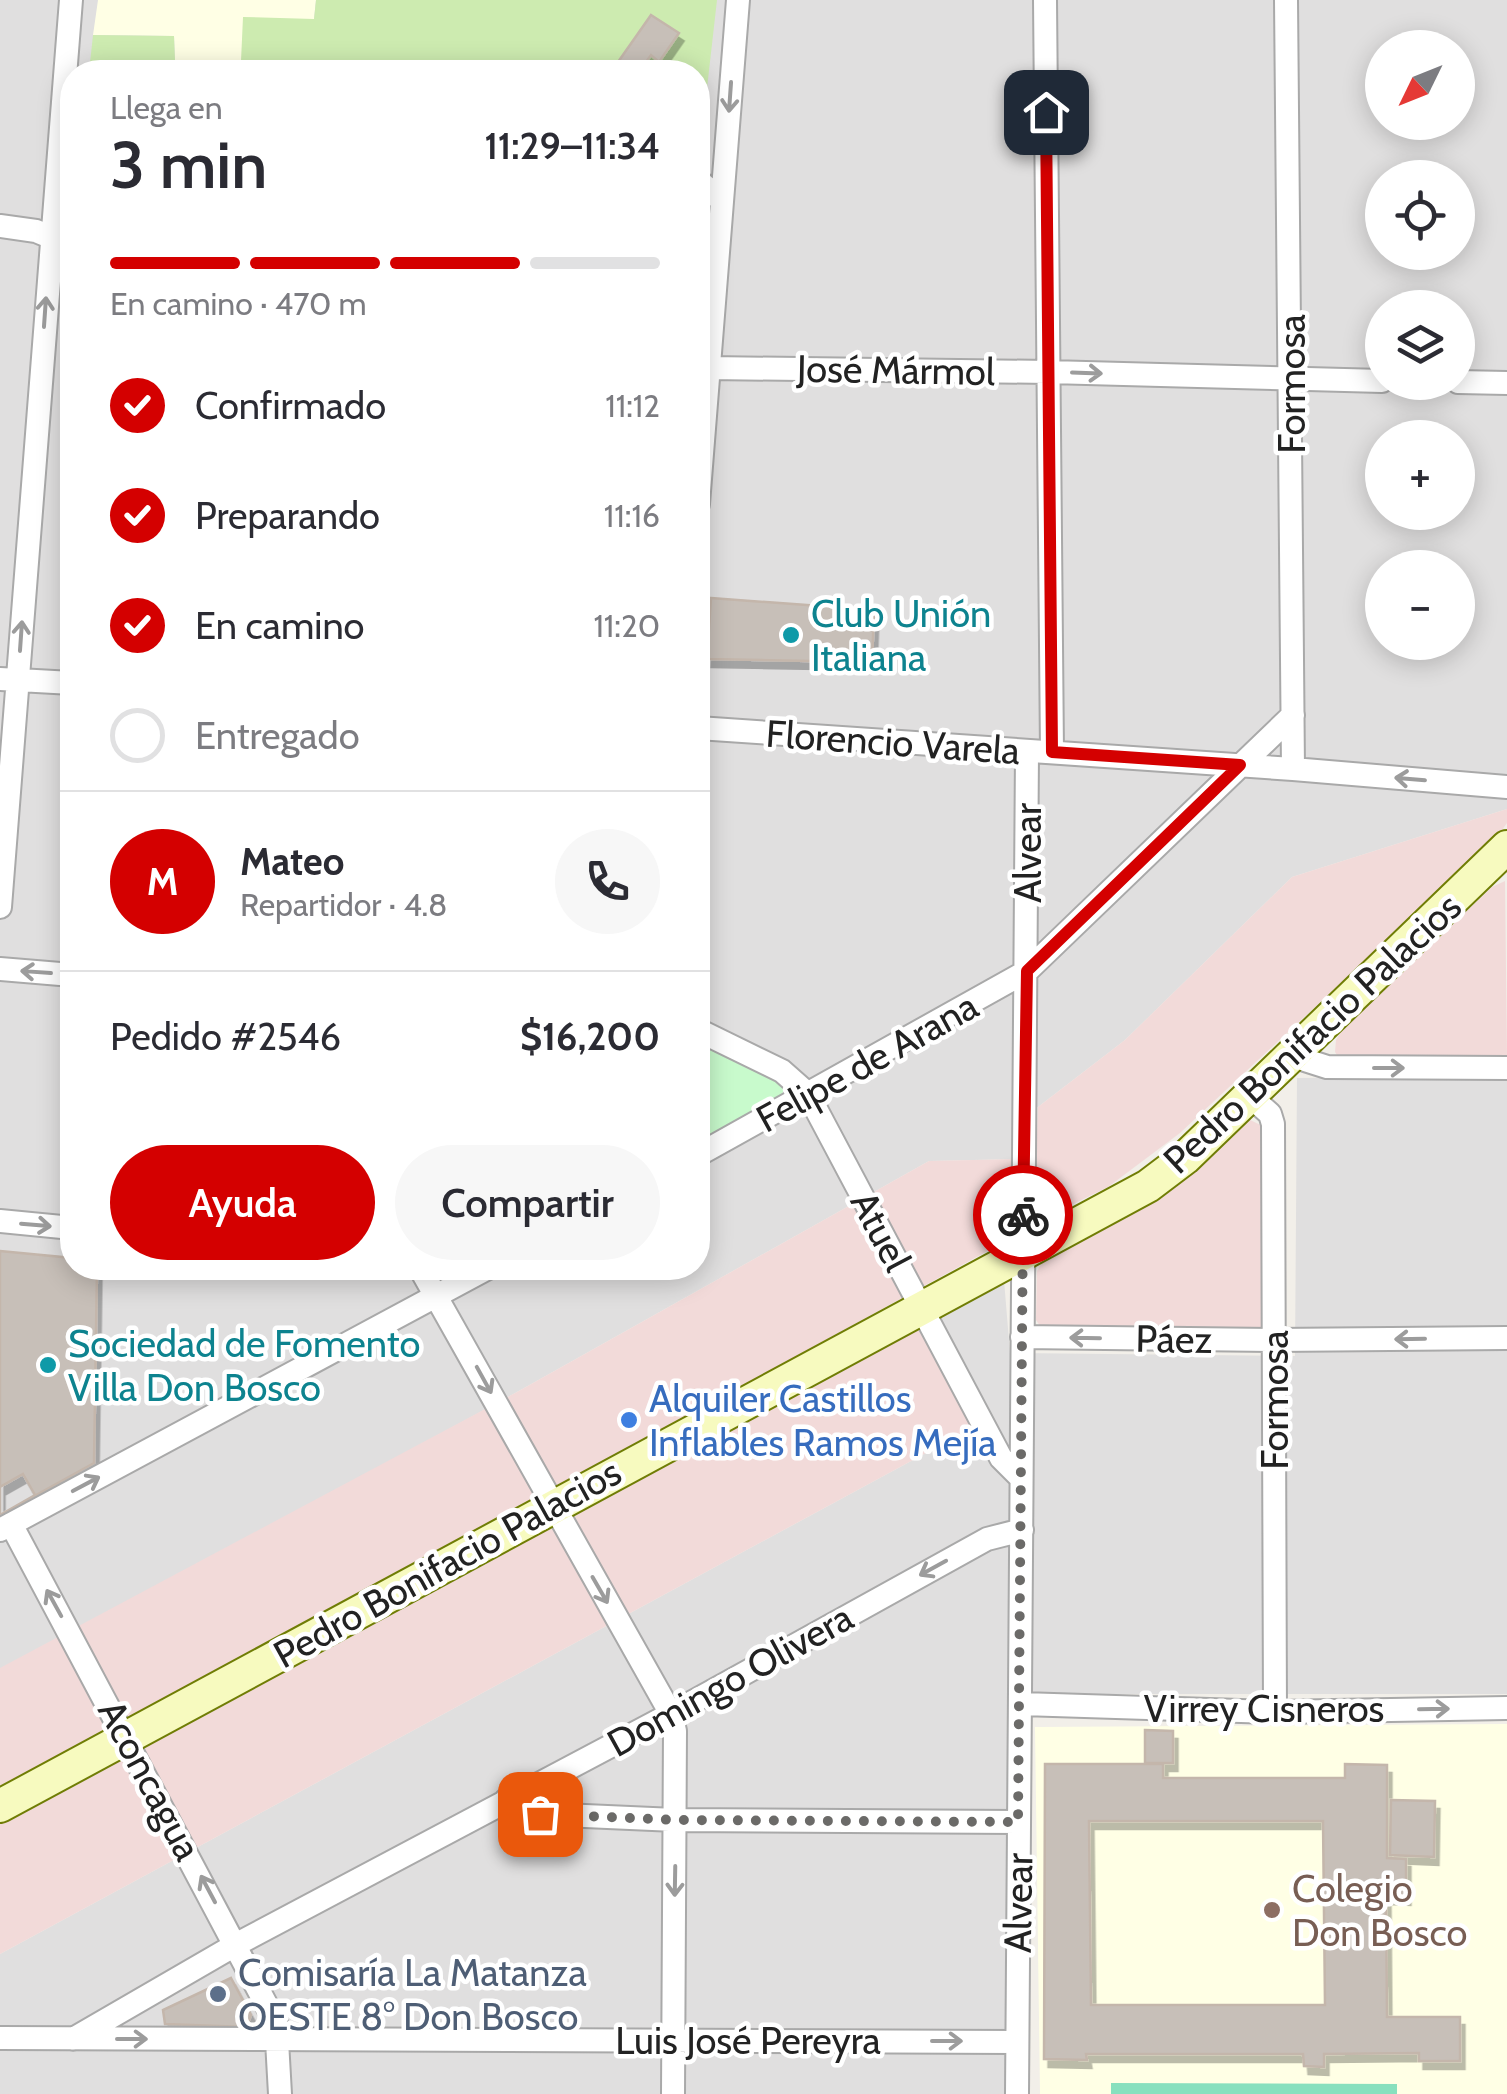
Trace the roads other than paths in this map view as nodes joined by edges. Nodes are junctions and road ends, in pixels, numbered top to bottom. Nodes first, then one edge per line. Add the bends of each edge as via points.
1 (71, 0) edge
2 (738, 0) edge
3 (1046, 0) edge
4 (1286, 0) edge
5 (69, 60) edge
6 (710, 190) edge
7 (722, 201) junction
8 (0, 226) edge
9 (60, 241) edge
10 (60, 258) edge
11 (710, 355) edge
12 (710, 368) edge
13 (1048, 372) junction
14 (1292, 380) junction
15 (1365, 381) edge
16 (1475, 382) edge
17 (1507, 383) edge
18 (9, 679) edge
19 (60, 682) edge
20 (1293, 715) junction
21 (710, 729) edge
22 (1027, 752) junction
23 (1052, 752) junction
24 (1240, 765) junction
25 (1294, 768) junction
26 (1507, 787) edge
27 (1507, 847) edge
28 (0, 908) edge
29 (0, 969) edge
30 (1027, 971) junction
31 (60, 973) edge
32 (710, 1036) edge
33 (1298, 1050) junction
34 (1507, 1068) edge
35 (808, 1094) junction
36 (1251, 1096) junction
37 (710, 1148) edge
38 (0, 1221) edge
39 (60, 1227) edge
40 (1022, 1253) junction
41 (428, 1280) edge
42 (465, 1280) edge
43 (437, 1295) junction
44 (922, 1306) junction
45 (1022, 1338) junction
46 (1507, 1338) edge
47 (1274, 1340) junction
48 (1020, 1477) junction
49 (552, 1505) junction
50 (6, 1527) edge
51 (1022, 1530) junction
52 (1022, 1704) junction
53 (1507, 1708) edge
54 (1275, 1712) junction
55 (671, 1714) junction
56 (127, 1737) junction
57 (506, 1800) junction
58 (0, 1806) edge
59 (675, 1820) junction
60 (1018, 1822) junction
61 (237, 1944) junction
62 (0, 2038) edge
63 (73, 2039) junction
64 (673, 2039) junction
65 (280, 2040) junction
66 (1016, 2042) junction
67 (280, 2094) edge
68 (674, 2094) edge
69 (1017, 2094) edge

1 - 5 street
2 -> 7 street
3 - 13 street, Alvear
4 - 14 street, Formosa
6 - 7 street
7 - 11 street
8 - 9 street
18 -> 10 street
12 - 13 street, José Mármol
13 -> 14 street, José Mármol
13 - 23 street, Alvear
14 - 15 street, José Mármol
14 - 20 street, Formosa
16 - 17 street
18 - 19 street
18 - 28 street
20 - 24 street, Felipe de Arana
20 - 25 street, Formosa
21 - 22 street, Florencio Varela
22 - 23 street, Florencio Varela
22 - 30 street, Alvear
23 - 24 street, Florencio Varela
24 - 25 street, Florencio Varela
24 - 30 street, Felipe de Arana
26 -> 25 street, Florencio Varela
27 - 33 street, Pedro Bonifacio Palacios
31 -> 29 street
30 - 35 street, Felipe de Arana
30 - 40 street, Alvear
32 - 35 street, Atuel via 782,1071
33 -> 34 street via 1305,1060 1327,1067
33 - 36 street, Pedro Bonifacio Palacios
35 - 37 street, Felipe de Arana
35 - 44 street, Atuel
36 - 40 street, Pedro Bonifacio Palacios via 1148,1186
36 - 47 street, Formosa via 1274,1124
38 -> 39 street
40 - 44 street, Pedro Bonifacio Palacios
40 - 45 street, Alvear
41 - 43 street
42 - 43 street
43 -> 49 street
50 -> 43 street
44 - 48 street, Atuel via 1001,1458
44 - 49 street, Pedro Bonifacio Palacios
47 -> 45 street, Páez
45 - 48 street, Alvear
46 -> 47 street, Páez
47 - 54 street, Formosa
48 - 51 street, Alvear
49 -> 55 street
49 - 56 street, Pedro Bonifacio Palacios
56 -> 50 street, Aconcagua
51 - 52 street, Alvear
51 -> 55 street, Domingo Olivera via 987,1538
52 - 54 street, Virrey Cisneros
52 - 60 street, Alvear
54 -> 53 street, Virrey Cisneros
55 - 57 street, Domingo Olivera
55 - 59 street
56 - 58 street, Pedro Bonifacio Palacios
61 -> 56 street, Aconcagua
57 - 59 street via 540,1814
57 - 61 street, Domingo Olivera
59 - 60 street
59 -> 64 street
60 - 66 street, Alvear
61 - 63 street, Domingo Olivera
61 - 65 street, Aconcagua
62 - 63 street, Luis José Pereyra
63 -> 65 street, Luis José Pereyra
64 - 65 street, Luis José Pereyra
64 -> 66 street, Luis José Pereyra
64 - 68 street
65 - 67 street
66 - 69 street, Alvear

